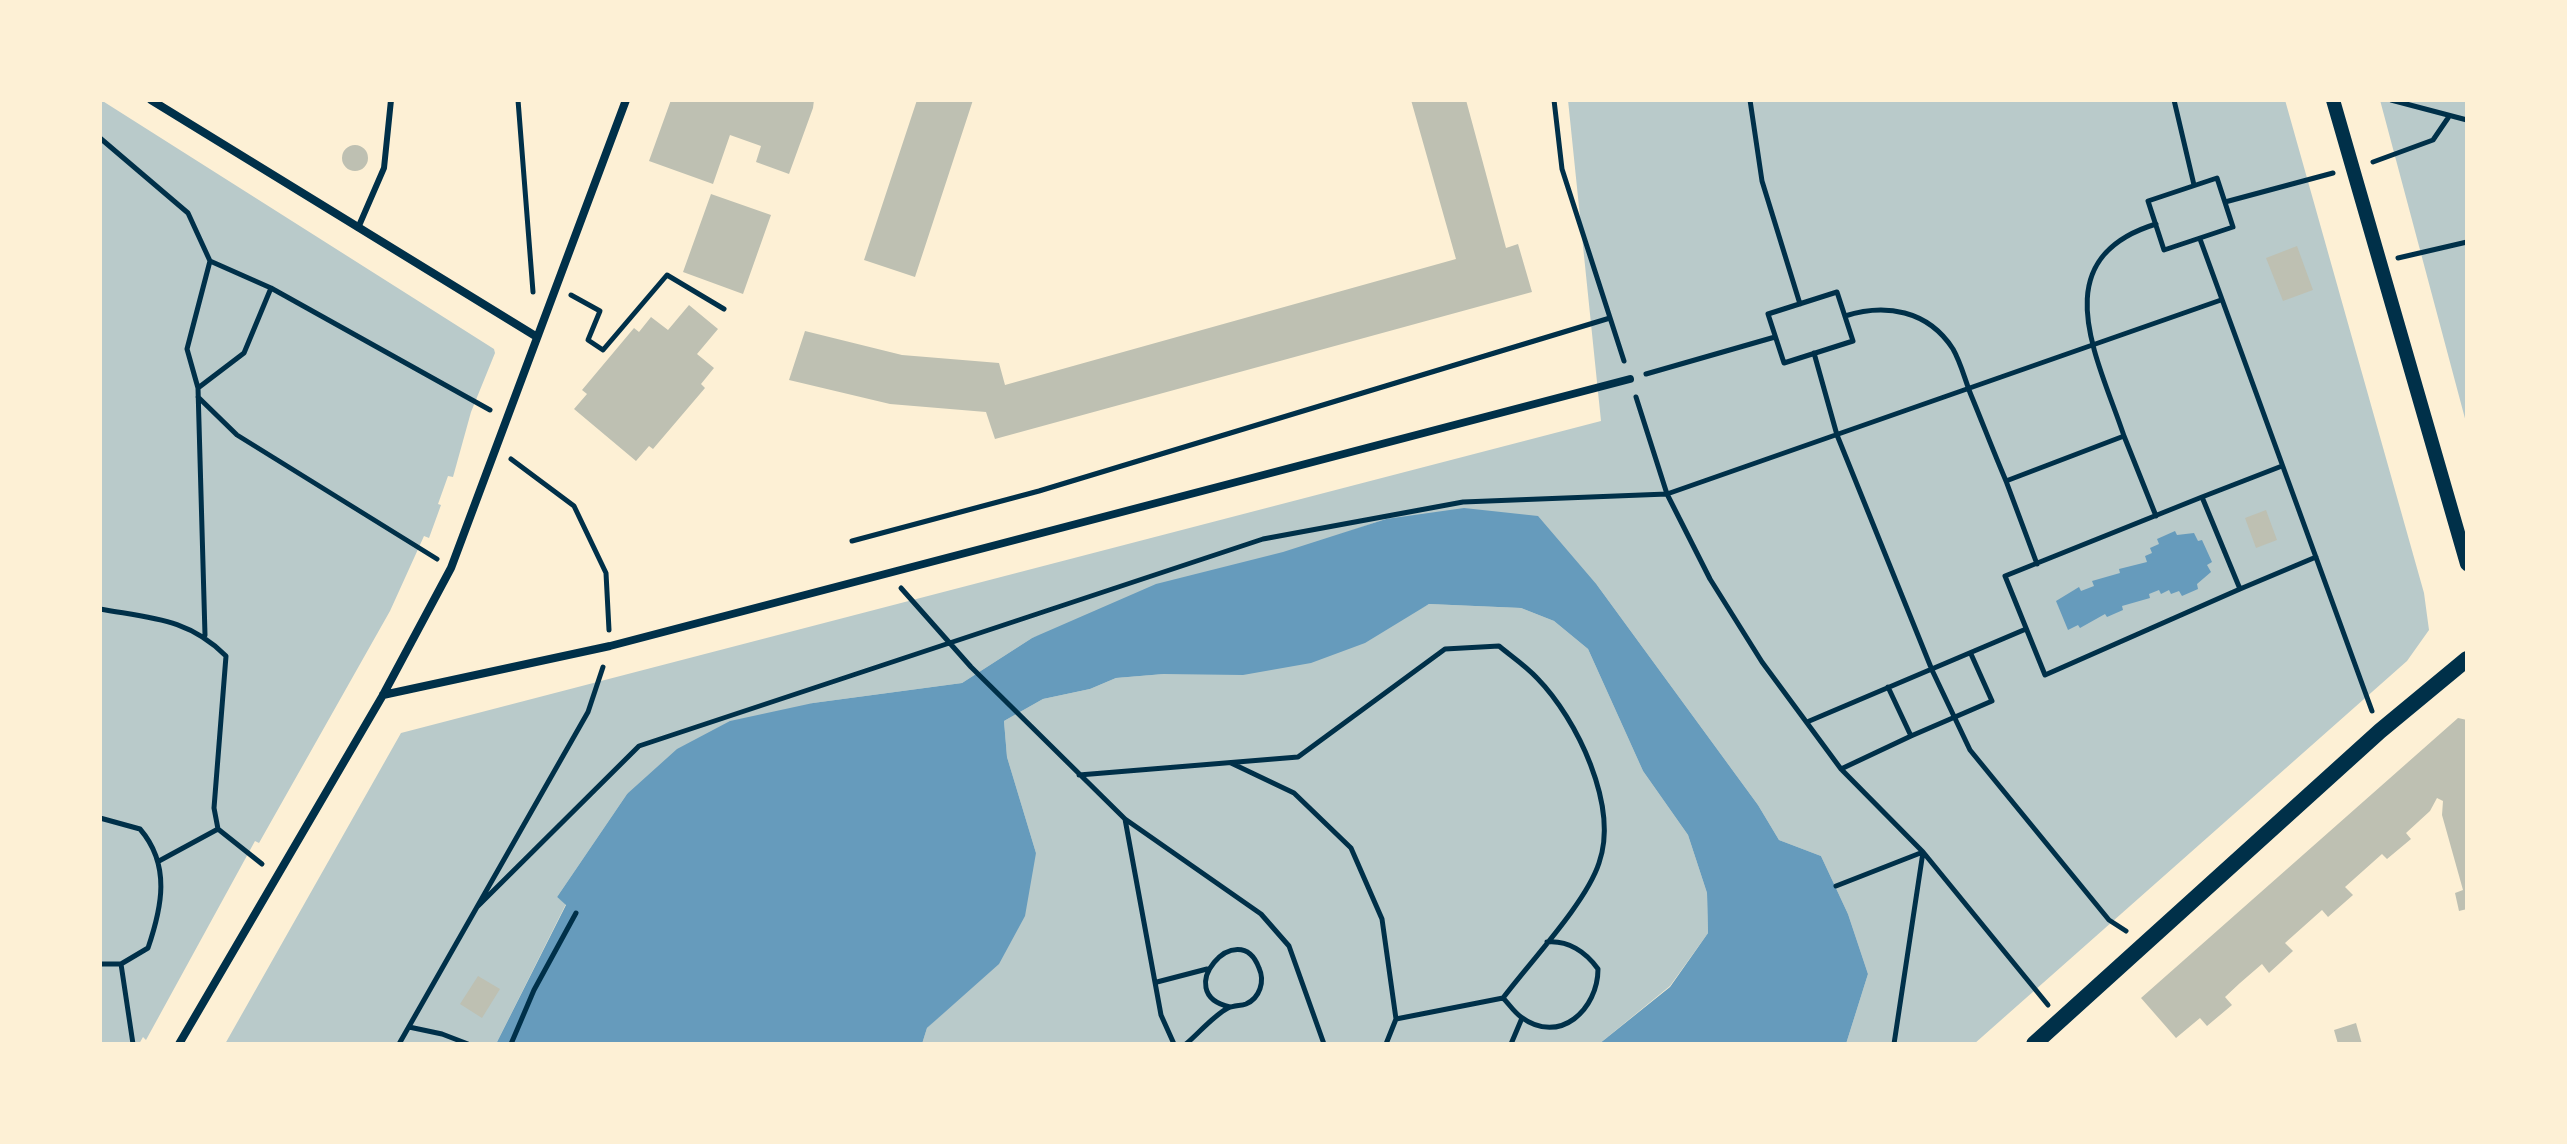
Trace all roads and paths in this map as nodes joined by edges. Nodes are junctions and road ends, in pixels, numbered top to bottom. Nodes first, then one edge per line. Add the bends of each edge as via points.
1 (151, 100) edge
2 (391, 100) edge
3 (518, 100) edge
4 (626, 100) edge
5 (1554, 100) edge
6 (1750, 100) edge
7 (2174, 100) edge
8 (2333, 100) edge
9 (2391, 100) edge
10 (2448, 118) junction
11 (2467, 120) edge
12 (100, 138) edge
13 (2352, 168) junction
14 (2194, 185) junction
15 (2225, 202) junction
16 (2156, 224) junction
17 (358, 228) junction
18 (2200, 239) junction
19 (2467, 242) edge
20 (210, 261) junction
21 (2379, 263) junction
22 (555, 287) junction
23 (271, 288) junction
24 (2221, 300) junction
25 (1800, 304) junction
26 (724, 309) dead end
27 (1845, 316) junction
28 (1610, 318) junction
29 (537, 337) junction
30 (1775, 337) junction
31 (2093, 345) junction
32 (1814, 353) junction
33 (1630, 379) junction
34 (198, 388) junction
35 (1969, 389) junction
36 (198, 396) junction
37 (505, 418) junction
38 (1837, 435) junction
39 (2124, 436) junction
40 (494, 446) junction
41 (2282, 466) junction
42 (2006, 481) junction
43 (1667, 494) junction
44 (2202, 497) junction
45 (2156, 516) junction
46 (852, 541) dead end
47 (2316, 557) junction
48 (2037, 564) junction
49 (2467, 564) edge
50 (451, 568) junction
51 (889, 574) junction
52 (2240, 589) junction
53 (100, 609) edge
54 (2027, 629) junction
55 (205, 635) junction
56 (951, 645) junction
57 (610, 646) junction
58 (1971, 654) junction
59 (2467, 659) edge
60 (1932, 670) junction
61 (1888, 687) junction
62 (383, 695) junction
63 (1955, 718) junction
64 (1807, 722) junction
65 (2380, 731) junction
66 (1911, 736) junction
67 (1230, 763) junction
68 (1841, 769) junction
69 (1079, 775) junction
70 (100, 818) edge
71 (1125, 819) junction
72 (218, 829) junction
73 (1923, 852) junction
74 (159, 861) junction
75 (278, 876) junction
76 (1836, 886) dead end
77 (477, 907) junction
78 (576, 913) dead end
79 (1545, 943) junction
80 (2144, 944) junction
81 (100, 964) edge
82 (121, 964) junction
83 (1207, 969) junction
84 (1157, 982) junction
85 (1503, 998) junction
86 (1230, 1007) junction
87 (1522, 1018) junction
88 (1396, 1019) junction
89 (2060, 1020) junction
90 (409, 1027) junction
91 (133, 1044) edge
92 (179, 1044) edge
93 (399, 1044) edge
94 (468, 1044) edge
95 (511, 1044) edge
96 (1174, 1044) edge
97 (1186, 1044) edge
98 (1324, 1044) edge
99 (1386, 1044) edge
100 (1511, 1044) edge
101 (1894, 1044) edge
102 (2034, 1044) edge

1 - 17 street
2 - 17 lane via 384,168
3 - 29 path
4 - 22 street
5 - 28 path via 1562,169
6 - 25 path via 1762,181
7 - 14 path
8 - 13 street
9 - 10 path
10 - 11 path
10 - 13 path via 2433,140
12 - 20 path via 188,213
13 - 15 path
13 - 21 street
14 - 15 path via 2217,178
14 - 16 path via 2148,201
15 - 18 path via 2233,227
16 - 18 path via 2164,250
16 - 31 path via 2116,242 2102,256 2085,306
17 - 29 street
18 - 24 path
19 - 21 path
20 - 23 path
20 - 34 path via 187,349
21 - 49 street
22 - 26 path via 600,311 588,340 603,350 667,275
22 - 29 street
23 - 34 path via 244,353
23 - 37 path
24 - 31 path
24 - 41 path
25 - 27 path via 1837,292
25 - 30 path via 1768,314
27 - 32 path via 1853,341
27 - 35 path via 1868,308 1919,318 1953,349
28 - 33 path
28 - 46 path via 1039,491
29 - 37 street
30 - 32 path via 1784,363
30 - 33 path
31 - 35 path
31 - 39 path
32 - 38 path
33 - 43 path
33 - 51 street
34 - 36 path
35 - 38 path
35 - 42 path
36 - 50 path via 237,435
36 - 55 path
37 - 40 street
38 - 43 path
38 - 60 path
39 - 42 path
39 - 45 path
40 - 50 street
40 - 57 path via 574,506 606,573
41 - 44 path
41 - 47 path
42 - 48 path
43 - 56 path via 1463,502 1263,539
43 - 64 path via 1710,579
44 - 45 path
44 - 52 path
45 - 48 path
47 - 52 path
47 - 65 path
48 - 54 path via 2005,576
50 - 62 street
51 - 56 path
51 - 57 street
52 - 54 path via 2045,675
53 - 55 path via 176,622
54 - 58 path
55 - 72 path via 226,656 214,808
56 - 69 path
56 - 77 path via 639,746
57 - 62 street
57 - 77 path via 588,712
58 - 60 path
58 - 63 path via 1992,701
59 - 65 main road
60 - 61 path
60 - 63 path
61 - 64 path
61 - 66 path
62 - 75 street
63 - 66 path
63 - 80 path via 1970,750 2109,920
64 - 68 path
65 - 80 main road
66 - 68 path
67 - 69 path
67 - 79 path via 1298,757 1445,649 1499,646 1538,679 1566,718 1596,774 1605,830 1599,863 1581,897
67 - 88 path via 1294,793 1351,848 1382,919
68 - 73 path
69 - 71 path
70 - 74 path via 140,829
71 - 84 path
71 - 98 path via 1261,914 1289,946
72 - 74 path
72 - 75 path
73 - 76 path
73 - 89 path
73 - 101 path
74 - 82 path via 161,908 148,948
75 - 92 street
77 - 90 path
78 - 95 path
79 - 85 path
79 - 87 path via 1559,941 1591,959 1598,969 1598,987 1584,1012 1568,1024 1541,1026
80 - 89 main road
81 - 82 path
82 - 91 path
83 - 84 path
83 - 86 path via 1206,985 1213,998
83 - 86 path via 1215,957 1230,950 1257,962 1263,976 1260,990 1248,1003
84 - 96 path via 1161,1015
85 - 87 path
85 - 88 path
86 - 97 path
87 - 100 path
88 - 99 path
89 - 102 main road
90 - 93 path
90 - 94 path

